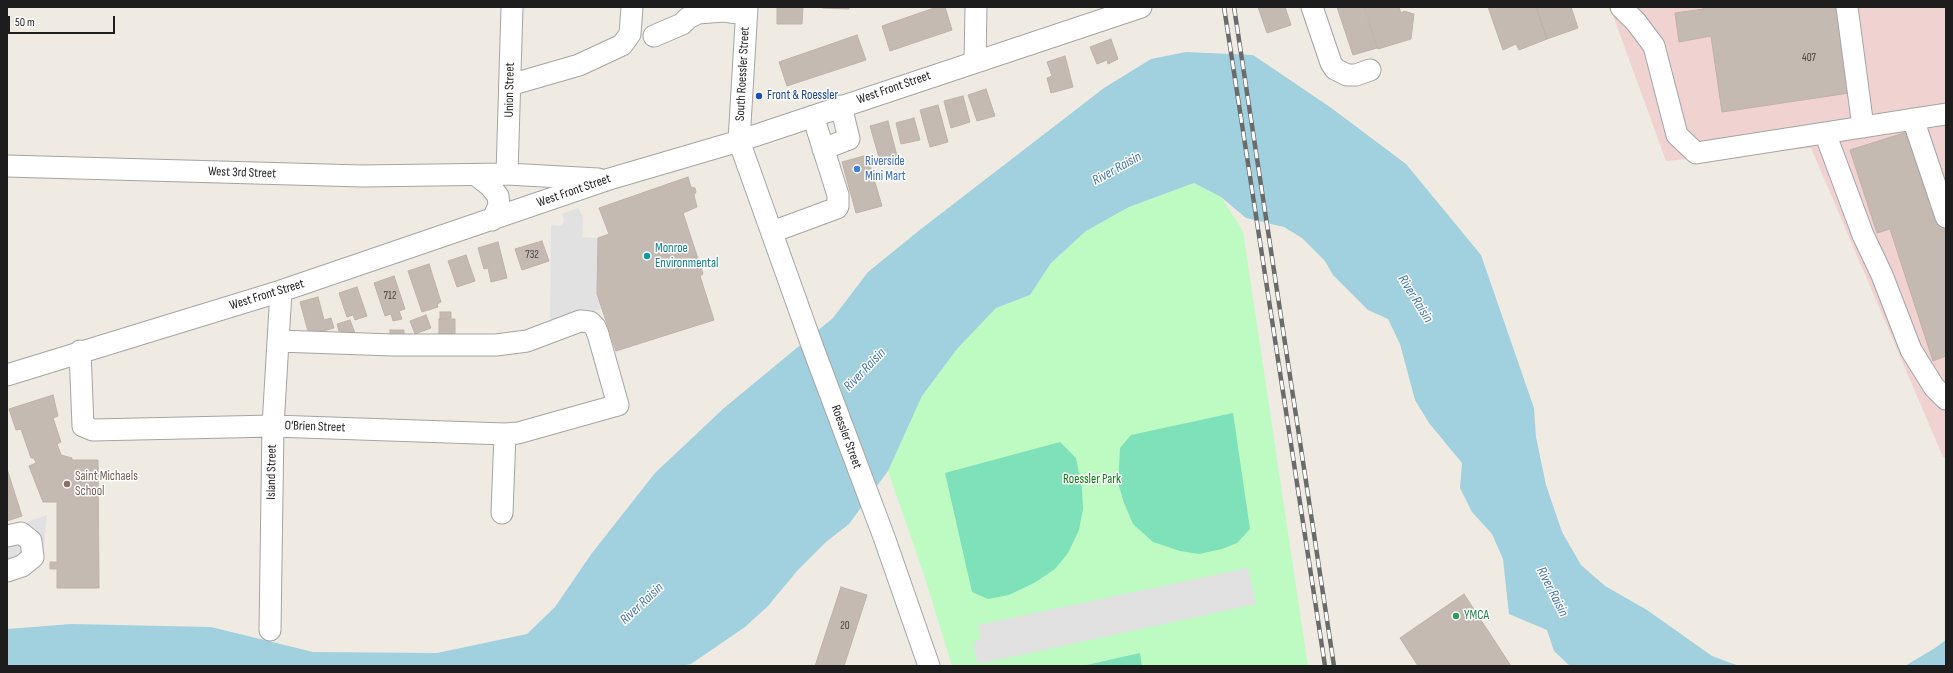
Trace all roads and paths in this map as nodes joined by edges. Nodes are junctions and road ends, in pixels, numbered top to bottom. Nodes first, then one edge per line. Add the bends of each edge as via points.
1 (512, 7) edge
2 (632, 7) edge
3 (976, 7) edge
4 (1141, 7) edge
5 (1312, 7) edge
6 (1621, 7) edge
7 (1847, 7) edge
8 (747, 10) edge
9 (654, 36) dead end
10 (975, 61) junction
11 (1370, 70) dead end
12 (510, 85) junction
13 (841, 106) junction
14 (1946, 114) edge
15 (813, 116) junction
16 (1913, 119) junction
17 (1863, 127) junction
18 (1825, 133) junction
19 (739, 141) junction
20 (824, 149) junction
21 (7, 166) edge
22 (508, 174) junction
23 (476, 175) junction
24 (606, 180) junction
25 (1946, 217) edge
26 (492, 220) junction
27 (772, 232) junction
28 (281, 291) junction
29 (278, 341) junction
30 (80, 351) junction
31 (7, 375) edge
32 (1946, 399) edge
33 (273, 426) junction
34 (505, 434) junction
35 (502, 513) dead end
36 (7, 536) edge
37 (7, 571) edge
38 (270, 630) dead end
39 (929, 666) edge

1 - 12 street, Union Street
2 - 12 street via 630,34 622,45 579,64
3 - 10 street
4 - 10 street, West Front Street
5 - 11 street via 1335,69 1347,75
6 - 18 street via 1654,46 1677,135 1696,153
7 - 17 street
8 - 9 street via 698,13 682,24
8 - 19 street, South Roessler Street
10 - 13 street, West Front Street
12 - 22 street, Union Street
13 - 15 street, West Front Street
13 - 20 street via 849,139
14 - 16 street
15 - 19 street, West Front Street
15 - 20 street
16 - 17 street
16 - 25 street
17 - 18 street
18 - 32 street via 1863,235 1882,275 1911,350 1934,387
19 - 24 street, West Front Street
19 - 27 street, Roessler Street
20 - 27 street via 838,195 837,208
21 - 23 street, West 3rd Street via 362,176
22 - 23 street, West 3rd Street
22 - 24 street, West 3rd Street
23 - 26 street via 498,196 499,206
24 - 26 street, West Front Street
26 - 28 street, West Front Street
27 - 39 street, Roessler Street
28 - 29 street, Island Street
28 - 30 street, West Front Street
29 - 33 street, Island Street
29 - 34 street, O'Brien Street via 496,345 526,341 580,321 590,322 598,334 618,405 518,433
30 - 31 street, West Front Street
30 - 33 street, O'Brien Street via 83,426 93,430
33 - 34 street, O'Brien Street
33 - 38 street, Island Street
34 - 35 street
36 - 37 street via 21,533 31,541 33,557 22,566

